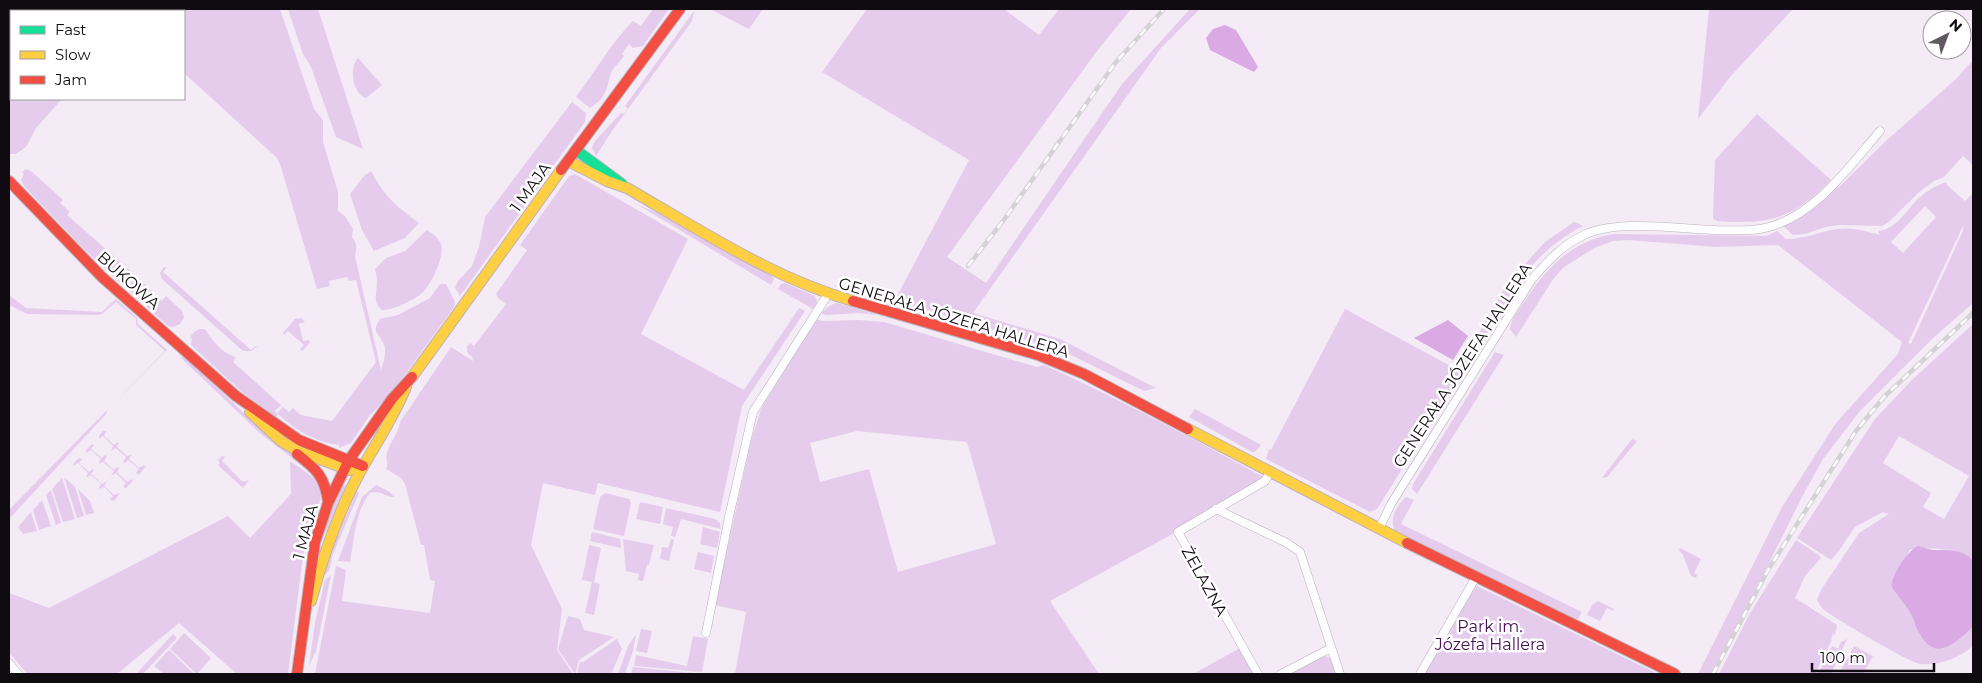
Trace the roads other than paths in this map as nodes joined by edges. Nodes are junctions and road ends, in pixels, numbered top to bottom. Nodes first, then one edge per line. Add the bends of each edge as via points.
1 (680, 9) edge
2 (1880, 131) dead end
3 (576, 150) junction
4 (568, 161) junction
5 (9, 181) edge
6 (627, 188) junction
7 (828, 294) junction
8 (406, 385) junction
9 (236, 396) junction
10 (364, 439) junction
11 (281, 441) junction
12 (333, 453) junction
13 (347, 464) junction
14 (361, 470) junction
15 (1270, 472) junction
16 (328, 503) junction
17 (1216, 509) junction
18 (1379, 529) junction
19 (1476, 577) junction
20 (305, 621) junction
21 (706, 633) dead end
22 (301, 645) junction
23 (1331, 648) junction
24 (9, 662) edge
25 (18, 674) edge
26 (296, 674) edge
27 (301, 674) edge
28 (1258, 674) edge
29 (1281, 674) edge
30 (1340, 674) edge
31 (1420, 674) edge
32 (1675, 674) edge

1 - 3 street, 1 MAJA
2 - 18 street, GENERAŁA JÓZEFA HALLERA via 1818,199 1790,219 1769,227 1741,230 1612,228 1584,235 1560,250 1532,279 1391,504
3 - 4 street, 1 MAJA
3 - 6 street, GENERAŁA JÓZEFA HALLERA
4 - 6 street, GENERAŁA JÓZEFA HALLERA
4 - 8 street, 1 MAJA
5 - 9 street, BUKOWA via 102,277
6 - 7 street, GENERAŁA JÓZEFA HALLERA via 775,272
7 - 15 street, GENERAŁA JÓZEFA HALLERA via 1038,356 1084,374
7 - 21 street via 753,412
8 - 10 street, 1 MAJA via 392,398
8 - 14 street, 1 MAJA via 399,404
9 - 11 street, BUKOWA
9 - 12 street, BUKOWA via 299,440
10 - 12 street
10 - 13 street, 1 MAJA
11 - 13 street, BUKOWA via 300,452
11 - 16 street via 322,474
12 - 13 street, BUKOWA
13 - 14 street
13 - 16 street, 1 MAJA
14 - 20 street, 1 MAJA via 328,544
15 - 17 street, ŻELAZNA via 1265,481
15 - 18 street, GENERAŁA JÓZEFA HALLERA
16 - 20 street, 1 MAJA via 312,557
17 - 23 street via 1300,552
17 - 28 street, ŻELAZNA via 1178,532
18 - 19 street, GENERAŁA JÓZEFA HALLERA
19 - 31 street
19 - 32 street, GENERAŁA JÓZEFA HALLERA
20 - 22 street, 1 MAJA
22 - 26 street, 1 MAJA
22 - 27 street, 1 MAJA
23 - 29 street
23 - 30 street
24 - 25 street

